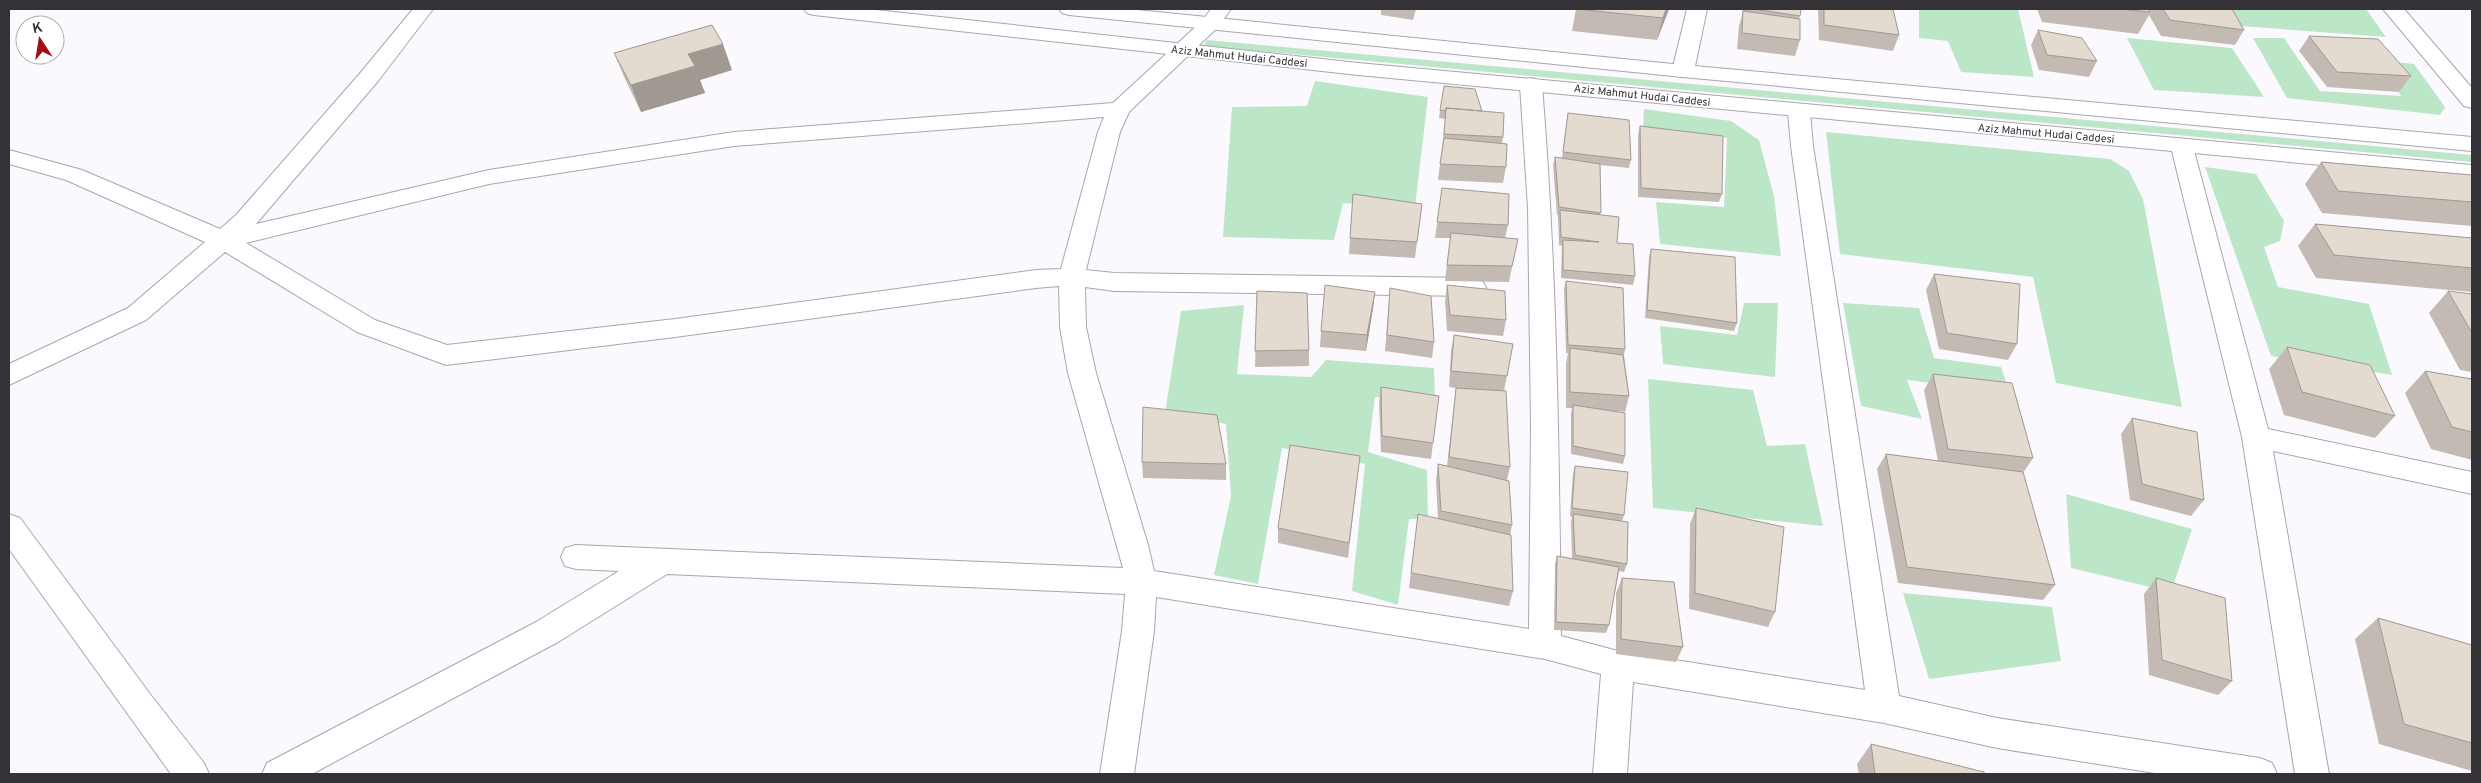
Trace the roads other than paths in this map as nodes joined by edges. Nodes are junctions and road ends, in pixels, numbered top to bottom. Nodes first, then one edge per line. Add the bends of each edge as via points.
1 (423, 9) edge
2 (814, 9) edge
3 (1069, 9) edge
4 (1697, 9) edge
5 (2393, 9) edge
6 (1216, 16) edge
7 (1181, 51) junction
8 (1683, 71) junction
9 (1531, 85) junction
10 (2472, 101) edge
11 (1119, 109) junction
12 (1799, 112) junction
13 (2472, 144) edge
14 (2182, 147) junction
15 (9, 157) edge
16 (2472, 172) edge
17 (223, 240) junction
18 (1072, 278) junction
19 (1473, 287) edge
20 (9, 375) edge
21 (2256, 437) junction
22 (2472, 483) edge
23 (9, 526) edge
24 (576, 557) dead end
25 (660, 562) junction
26 (1141, 582) junction
27 (1545, 645) junction
28 (1618, 665) junction
29 (1884, 708) junction
30 (192, 774) edge
31 (279, 774) edge
32 (1118, 774) edge
33 (1610, 774) edge
34 (2260, 774) edge
35 (2312, 774) edge

1 - 17 street via 370,76 244,221
2 - 7 street, Aziz Mahmut Hudai Caddesi
3 - 6 street
4 - 8 street
5 - 10 street
6 - 7 street
6 - 8 street
7 - 9 street, Aziz Mahmut Hudai Caddesi
7 - 11 street
8 - 13 street
9 - 12 street, Aziz Mahmut Hudai Caddesi
9 - 27 street via 1540,208
11 - 17 street via 734,139 489,177
11 - 18 street via 1109,132
12 - 14 street, Aziz Mahmut Hudai Caddesi
12 - 29 street
14 - 16 street, Aziz Mahmut Hudai Caddesi
14 - 21 street
15 - 17 street via 74,175
17 - 18 street via 366,326 446,355 685,327 1036,279
17 - 20 street via 137,314
18 - 19 street via 1114,282
18 - 26 street via 1073,327 1082,374
21 - 22 street
21 - 35 street
23 - 30 street
24 - 25 street
25 - 26 street
25 - 31 street via 547,632
26 - 27 street
26 - 32 street via 1138,631
27 - 28 street
28 - 29 street
28 - 33 street
29 - 34 street via 1997,733

